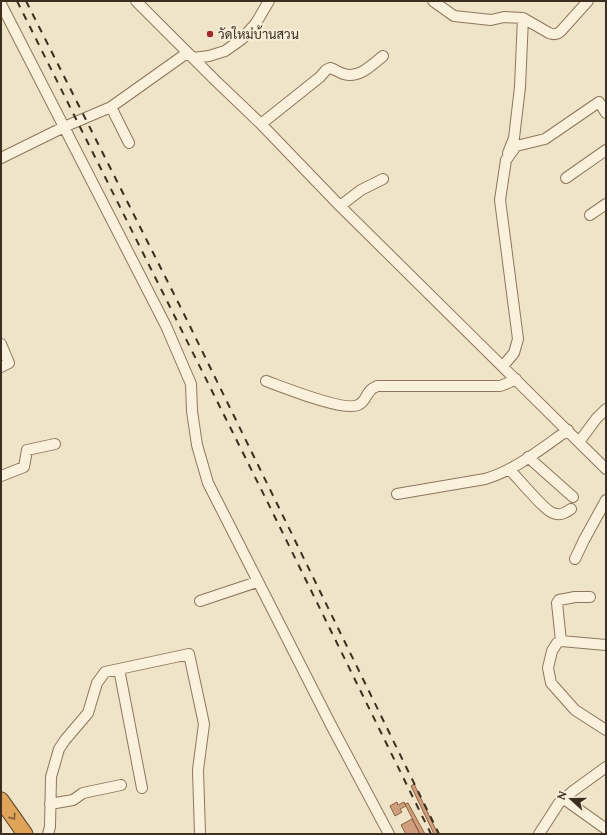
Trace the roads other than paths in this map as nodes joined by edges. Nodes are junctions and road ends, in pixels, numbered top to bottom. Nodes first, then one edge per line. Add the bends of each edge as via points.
1 (136, 1) edge
2 (433, 1) edge
3 (588, 1) edge
4 (266, 2) edge
5 (1, 4) edge
6 (523, 18) junction
7 (190, 56) junction
8 (383, 56) dead end
9 (112, 106) junction
10 (606, 113) edge
11 (261, 124) junction
12 (64, 127) junction
13 (129, 143) dead end
14 (606, 150) edge
15 (1, 158) edge
16 (506, 160) junction
17 (566, 178) dead end
18 (383, 179) dead end
19 (606, 204) edge
20 (340, 206) junction
21 (590, 215) dead end
22 (1, 344) edge
23 (503, 366) junction
24 (1, 367) edge
25 (516, 379) junction
26 (266, 381) dead end
27 (606, 410) edge
28 (568, 430) junction
29 (579, 442) junction
30 (55, 444) dead end
31 (528, 458) junction
32 (604, 464) edge
33 (509, 469) junction
34 (1, 476) edge
35 (397, 494) dead end
36 (572, 497) dead end
37 (606, 500) edge
38 (571, 509) dead end
39 (575, 559) dead end
40 (258, 582) junction
41 (590, 597) dead end
42 (200, 601) dead end
43 (561, 641) junction
44 (606, 645) edge
45 (119, 670) junction
46 (606, 730) edge
47 (606, 767) edge
48 (121, 785) dead end
49 (142, 788) dead end
50 (564, 798) junction
51 (1, 800) edge
52 (50, 804) junction
53 (606, 828) edge
54 (25, 834) edge
55 (48, 834) edge
56 (200, 834) edge
57 (389, 834) edge
58 (539, 834) edge

1 - 7 street
2 - 6 street via 454,16 491,20 504,17
3 - 6 street via 557,34 548,34
4 - 7 street via 256,23 242,39 225,51 209,56
5 - 12 street
6 - 16 street via 520,87 514,138
7 - 9 street
7 - 11 street
8 - 11 street via 358,74 347,75 330,68 326,70
9 - 12 street
9 - 13 street
10 - 16 street via 598,102 545,140 516,146
11 - 20 street
12 - 15 street
12 - 40 street via 166,326 185,369 191,384 197,445 208,484
14 - 17 street
16 - 23 street via 500,200 518,339 514,353
18 - 20 street via 361,190
19 - 21 street
20 - 23 street
22 - 24 street via 9,363
23 - 25 street
25 - 26 street via 500,386 378,386 372,389 358,406 328,403
25 - 28 street
27 - 29 street
28 - 29 street
28 - 31 street
29 - 32 street
30 - 34 street via 26,450 24,467
31 - 33 street
31 - 36 street
33 - 35 street via 494,476
33 - 38 street via 549,512 564,514
37 - 39 street
40 - 42 street
40 - 57 street
41 - 43 street via 559,600 557,604
43 - 44 street
43 - 46 street via 552,651 548,668 551,683 575,710
45 - 49 street
45 - 52 street via 105,672 98,683 88,713 59,749 51,777
45 - 56 street via 189,654 204,724 198,770
47 - 50 street
48 - 52 street via 83,794 73,800
50 - 53 street
50 - 58 street
51 -> 54 highway
52 - 55 street

